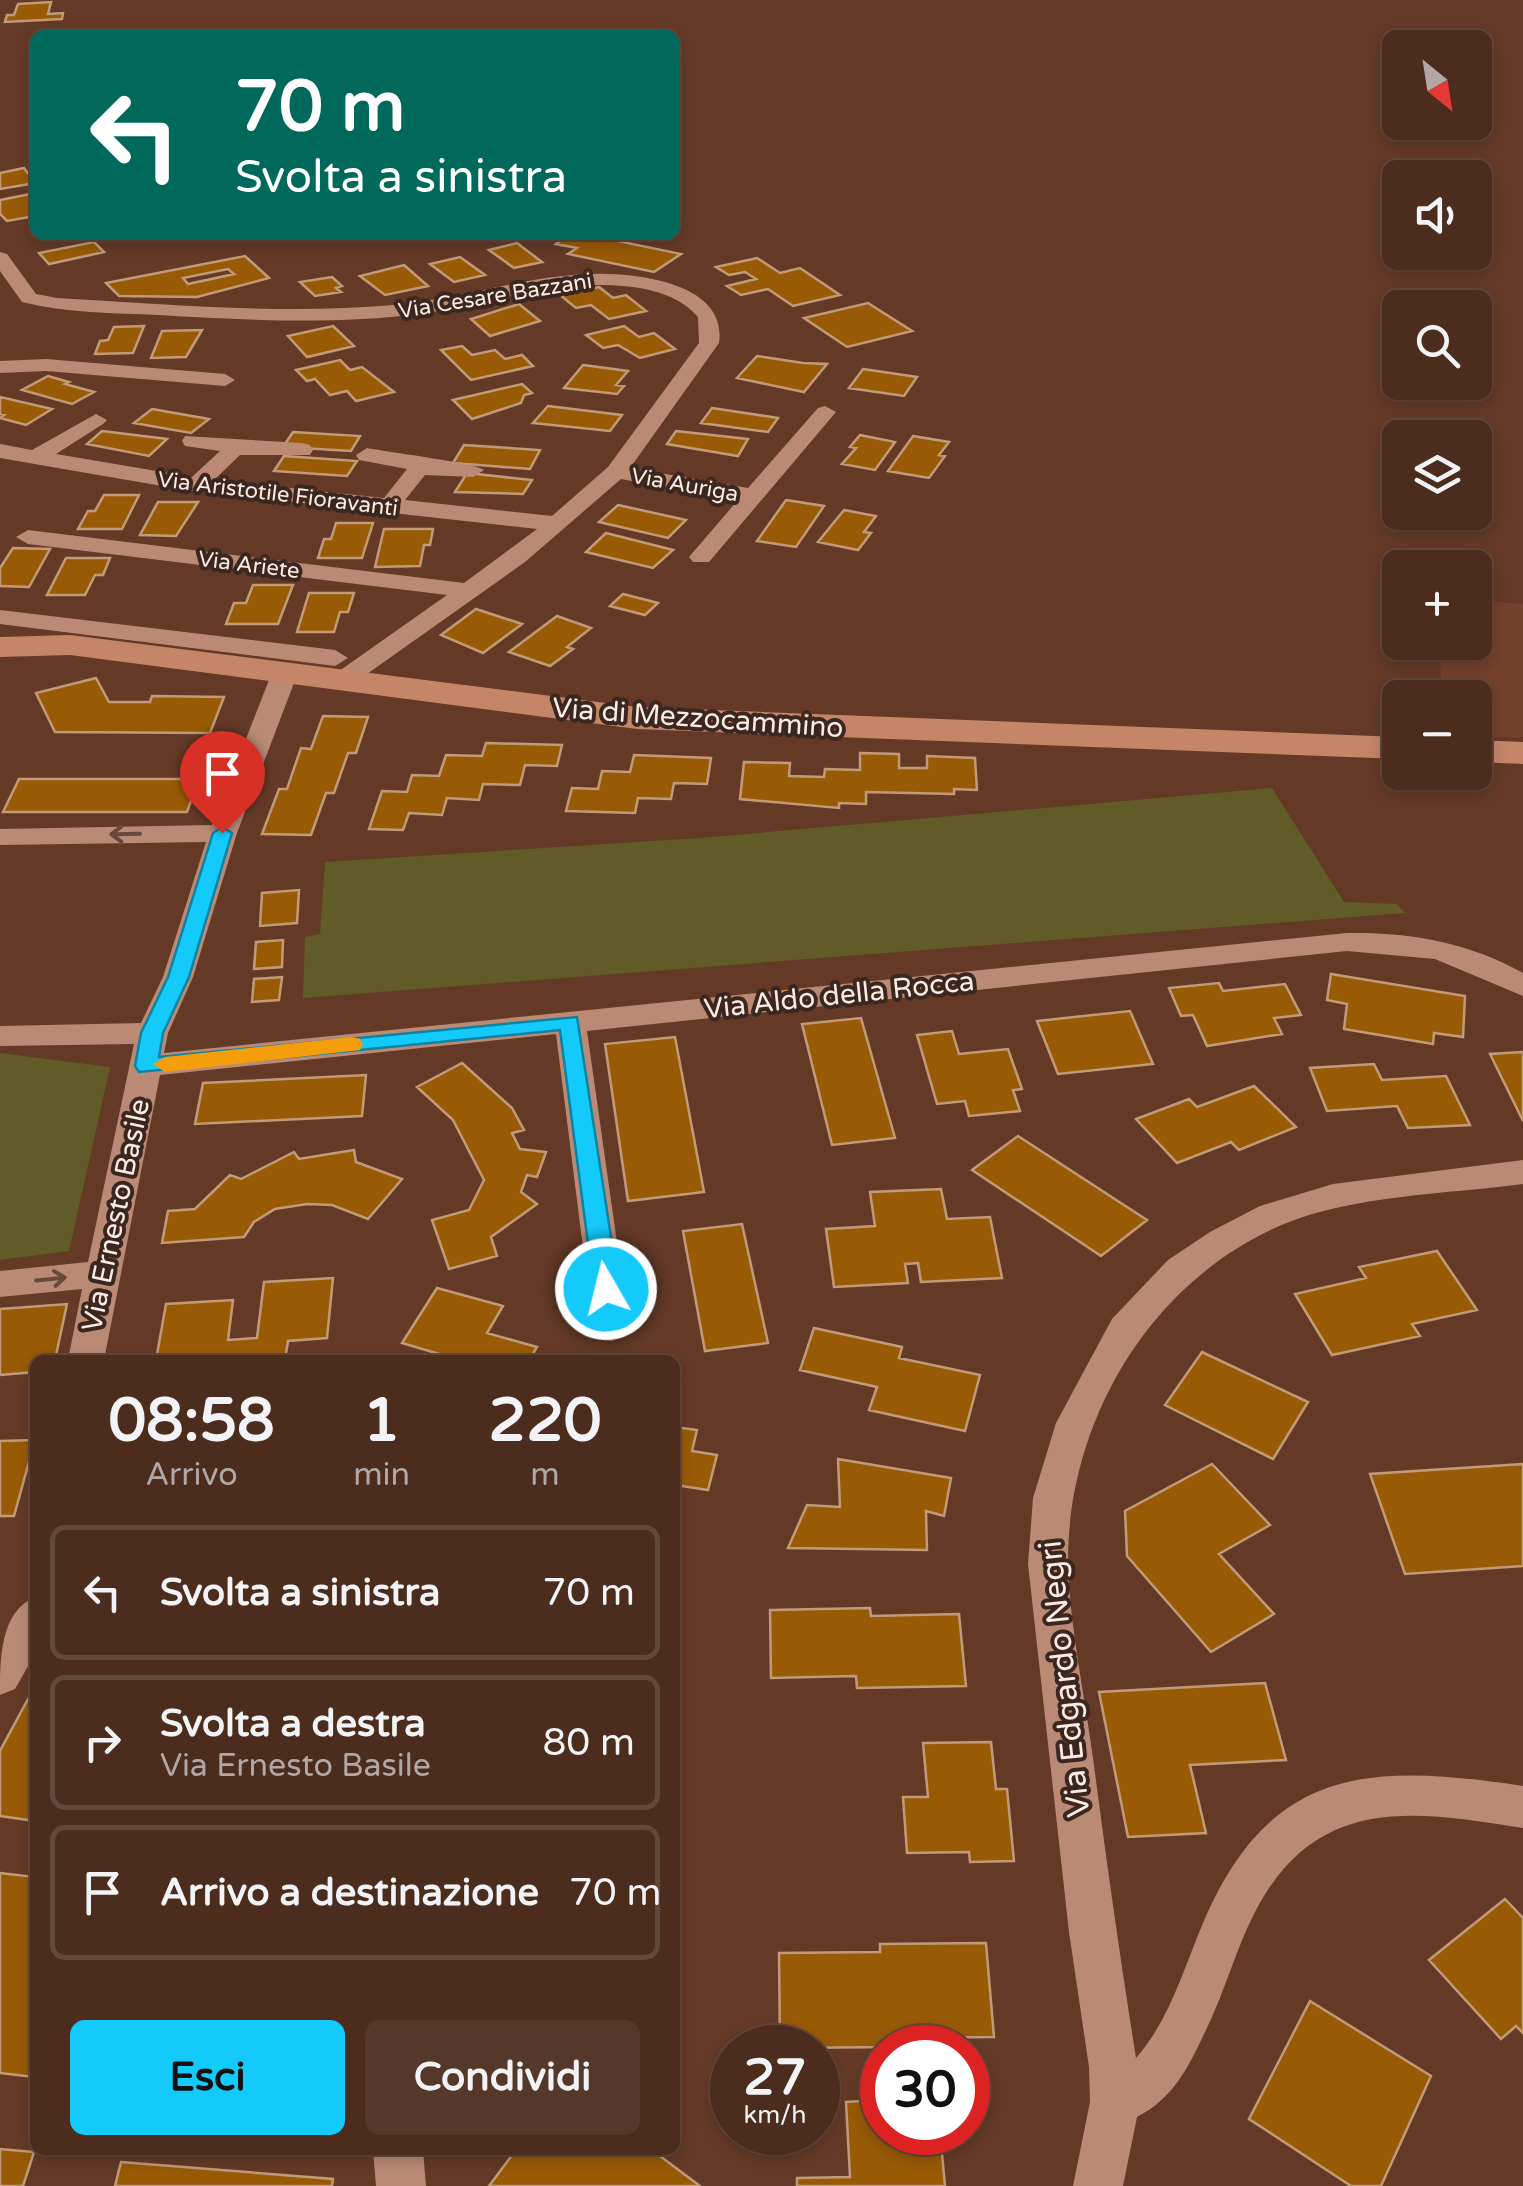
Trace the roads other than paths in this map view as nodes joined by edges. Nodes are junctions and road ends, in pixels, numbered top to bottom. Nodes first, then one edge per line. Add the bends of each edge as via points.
1 (0, 258) edge
2 (0, 368) edge
3 (225, 380) dead end
4 (825, 412) dead end
5 (96, 420) dead end
6 (193, 441) dead end
7 (245, 447) junction
8 (0, 450) edge
9 (302, 450) dead end
10 (366, 455) dead end
11 (34, 458) junction
12 (425, 466) junction
13 (473, 470) dead end
14 (616, 472) junction
15 (197, 484) junction
16 (754, 496) junction
17 (388, 506) junction
18 (558, 524) junction
19 (28, 537) dead end
20 (701, 556) dead end
21 (469, 591) junction
22 (2, 638) edge
23 (338, 670) junction
24 (284, 675) junction
25 (1382, 747) edge
26 (1492, 752) edge
27 (1523, 753) edge
28 (222, 833) junction
29 (0, 837) edge
30 (1523, 986) edge
31 (570, 1022) junction
32 (0, 1036) edge
33 (149, 1050) junction
34 (1523, 1172) edge
35 (102, 1274) junction
36 (0, 1284) edge
37 (612, 1328) dead end
38 (87, 1355) edge
39 (30, 1625) edge
40 (0, 1676) edge
41 (1523, 1807) edge
42 (1115, 2102) junction
43 (398, 2155) edge
44 (401, 2186) edge
45 (1098, 2186) edge

1 - 14 street, Via Cesare Bazzani via 29,298 64,305 367,312 574,280 662,288 700,307 712,335
2 - 3 street via 46,365
4 - 16 street, Via Auriga
5 - 11 street
6 - 7 street
7 - 9 street
7 - 15 street via 228,451
8 - 11 street, Via Aristotile Fioravanti
10 - 12 street
11 - 15 street, Via Aristotile Fioravanti
12 - 13 street
12 - 17 street
14 - 16 street, Via Auriga
14 - 18 street, Via Cesare Bazzani
15 - 17 street, Via Aristotile Fioravanti
16 - 20 street, Via Auriga
17 - 18 street, Via Aristotile Fioravanti
18 - 21 street, Via Cesare Bazzani
19 - 21 street, Via Ariete
21 - 23 street, Via Cesare Bazzani
22 - 23 street, Via di Mezzocammino
22 - 24 main road, Via di Mezzocammino
23 - 24 main road, Via di Mezzocammino
23 - 25 main road, Via di Mezzocammino via 652,719
24 - 28 street, Via Ernesto Basile
26 - 27 main road
28 -> 29 street
28 - 33 street, Via Ernesto Basile
30 - 31 street, Via Aldo della Rocca via 1446,950 1347,942
31 - 33 street, Via Aldo della Rocca
31 - 37 street
32 - 33 street, Via Aldo della Rocca
33 - 35 street, Via Ernesto Basile
34 - 42 street, Via Edgardo Negri via 1333,1196 1222,1240 1180,1269 1125,1329 1076,1423 1052,1498 1048,1564
36 -> 35 street
35 - 38 street, Via Ernesto Basile
39 - 40 street
41 - 42 street via 1374,1794 1305,1821 1250,1875 1159,2073
42 - 45 street, Via Edgardo Negri
43 - 44 street

